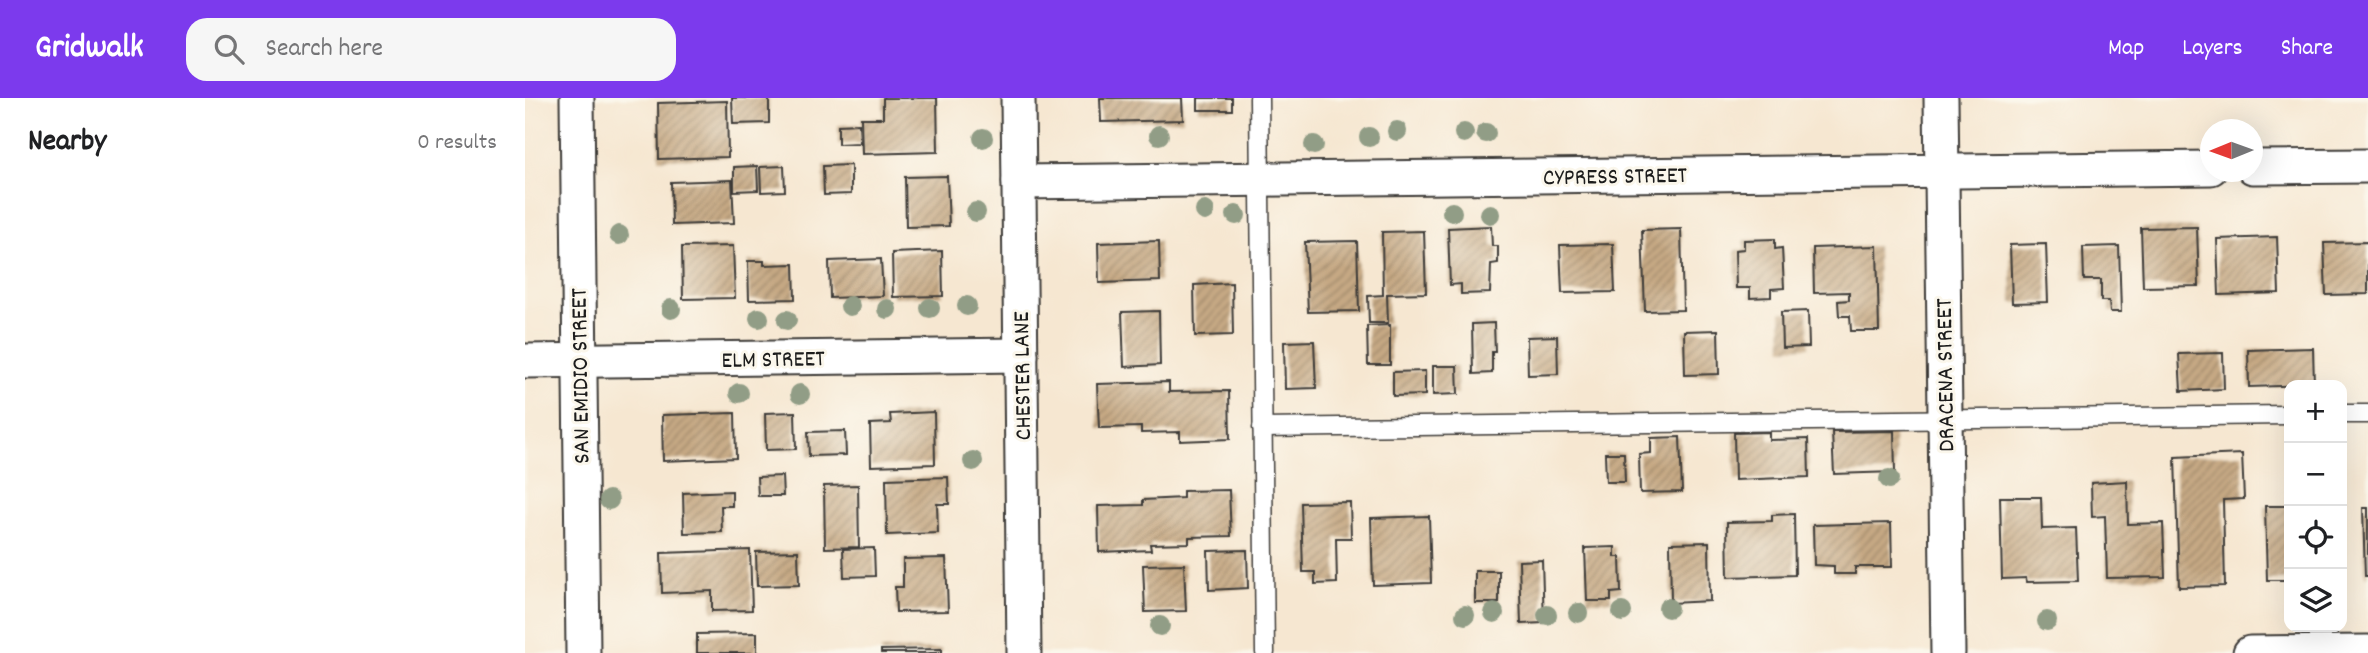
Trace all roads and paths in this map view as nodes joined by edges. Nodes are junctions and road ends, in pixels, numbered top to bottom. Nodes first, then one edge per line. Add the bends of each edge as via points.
1 (576, 98) edge
2 (1019, 98) edge
3 (1259, 98) edge
4 (1941, 98) edge
5 (2368, 166) edge
6 (2263, 167) edge
7 (2200, 168) edge
8 (1942, 171) junction
9 (1260, 180) junction
10 (1019, 182) junction
11 (1021, 355) junction
12 (525, 361) edge
13 (579, 361) junction
14 (2347, 414) edge
15 (2368, 414) edge
16 (2284, 415) edge
17 (1945, 418) junction
18 (1262, 428) junction
19 (2368, 652) edge
20 (583, 653) edge
21 (1024, 653) edge
22 (1265, 653) edge
23 (1948, 653) edge
24 (2250, 653) edge

1 - 13 street, SAN EMIDIO STREET
2 - 10 street, CHESTER LANE
3 - 9 lane
4 - 8 street, DRACENA STREET
5 - 6 street
7 - 8 street, CYPRESS STREET
8 - 9 street, CYPRESS STREET
8 - 17 street, DRACENA STREET
9 - 10 street, CYPRESS STREET
9 - 18 lane
10 - 11 street, CHESTER LANE
11 - 13 street, ELM STREET
11 - 21 street, CHESTER LANE
12 - 13 street, ELM STREET
13 - 20 street, SAN EMIDIO STREET
14 - 15 lane
16 - 17 lane
17 - 18 lane
17 - 23 street, DRACENA STREET
18 - 22 lane
19 - 24 street

